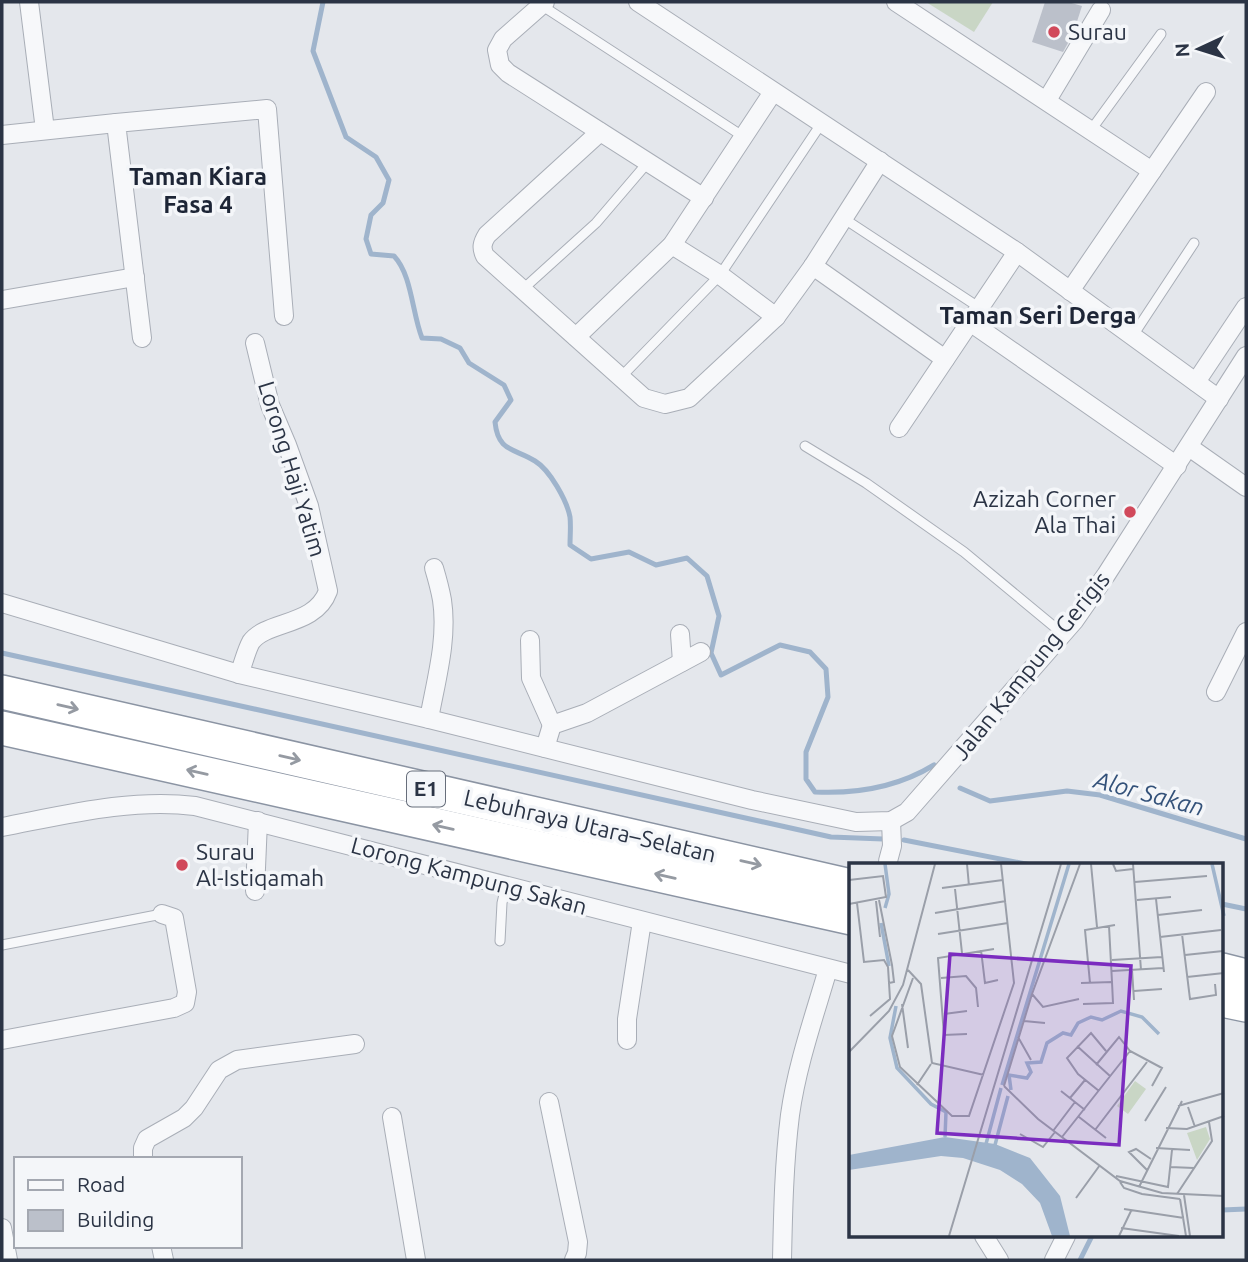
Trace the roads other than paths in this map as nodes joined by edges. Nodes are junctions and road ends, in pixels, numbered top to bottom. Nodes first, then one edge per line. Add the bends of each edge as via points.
1 (29, 2) edge
2 (638, 2) edge
3 (896, 2) edge
4 (543, 4) edge
5 (1101, 10) dead end
6 (1161, 34) dead end
7 (773, 92) junction
8 (1206, 92) dead end
9 (1047, 100) junction
10 (116, 123) junction
11 (821, 124) junction
12 (45, 130) junction
13 (1091, 130) junction
14 (600, 132) junction
15 (2, 135) edge
16 (744, 137) junction
17 (649, 161) junction
18 (880, 161) junction
19 (1152, 171) junction
20 (704, 198) junction
21 (843, 218) junction
22 (1194, 243) dead end
23 (672, 244) junction
24 (1017, 252) junction
25 (813, 266) junction
26 (720, 275) junction
27 (135, 277) junction
28 (522, 290) junction
29 (1070, 291) junction
30 (2, 300) edge
31 (1246, 307) edge
32 (975, 315) junction
33 (284, 316) dead end
34 (776, 317) junction
35 (576, 337) junction
36 (1132, 337) junction
37 (142, 338) dead end
38 (255, 343) dead end
39 (1246, 356) edge
40 (945, 359) junction
41 (621, 377) junction
42 (1196, 382) junction
43 (1219, 399) junction
44 (899, 428) dead end
45 (805, 446) dead end
46 (1189, 447) junction
47 (1177, 466) junction
48 (1246, 487) edge
49 (434, 568) dead end
50 (2, 603) edge
51 (1246, 632) edge
52 (680, 634) dead end
53 (1063, 634) junction
54 (530, 640) dead end
55 (701, 652) dead end
56 (682, 662) junction
57 (240, 674) junction
58 (2, 692) edge
59 (1216, 692) dead end
60 (429, 719) junction
61 (552, 725) junction
62 (2, 728) edge
63 (545, 748) junction
64 (258, 821) junction
65 (891, 821) junction
66 (2, 827) edge
67 (888, 861) dead end
68 (506, 886) junction
69 (849, 886) edge
70 (255, 891) dead end
71 (162, 914) joint
72 (849, 918) edge
73 (642, 921) junction
74 (500, 941) dead end
75 (2, 945) edge
76 (828, 969) junction
77 (1224, 970) edge
78 (849, 974) edge
79 (1246, 976) edge
80 (1224, 1000) edge
81 (1246, 1005) edge
82 (2, 1040) edge
83 (627, 1040) dead end
84 (355, 1044) dead end
85 (550, 1102) dead end
86 (392, 1116) dead end
87 (143, 1157) edge
88 (2, 1228) edge
89 (985, 1238) edge
90 (1065, 1238) edge
91 (8, 1260) edge
92 (416, 1260) edge
93 (574, 1260) edge
94 (782, 1260) edge
95 (999, 1260) edge
96 (1054, 1260) edge

1 - 12 street
2 - 7 street
3 - 9 street
4 - 14 street via 503,39 497,50 500,65
4 - 16 lane
5 - 9 street
6 - 13 lane
7 - 11 street
7 - 16 street
8 - 19 street
9 - 13 street
10 - 12 street
10 - 27 street
10 - 33 street via 267,110
11 - 18 street
11 - 26 lane
12 - 15 street
13 - 19 street
14 - 17 street
14 - 28 street via 482,242 485,257
16 - 20 street
17 - 20 street
17 - 28 lane via 596,223
18 - 21 street
18 - 24 street
19 - 29 street
20 - 23 street
21 - 25 street
21 - 32 lane
22 - 36 lane
23 - 26 street
23 - 35 street
24 - 29 street
24 - 32 street
25 - 34 street
25 - 40 street
26 - 34 street
26 - 41 lane
27 - 30 street
27 - 37 street
28 - 35 street
29 - 36 street
31 - 42 street
32 - 40 street
32 - 47 street
34 - 41 street via 689,398 655,402
35 - 41 street
36 - 42 street
38 - 57 street, Lorong Haji Yatim via 270,405 309,506 328,590 315,610 251,643
39 - 43 street, Jalan Kampung Gerigis
40 - 44 street
42 - 43 street
43 - 46 street, Jalan Kampung Gerigis
45 - 53 lane via 932,529
46 - 47 street, Jalan Kampung Gerigis
46 - 48 street
47 - 53 street, Jalan Kampung Gerigis
49 - 60 street via 443,625
50 - 57 street
51 - 59 street
52 - 56 street
53 - 65 street, Jalan Kampung Gerigis via 907,812
54 - 61 street via 531,678
55 - 56 street
56 - 61 street via 587,713
57 - 60 street
58 -> 69 highway, Lebuhraya Utara–Selatan / E1
60 - 63 street
61 - 63 street
72 -> 62 highway, Lebuhraya Utara–Selatan / E1
63 - 65 street via 856,822
64 - 66 street, Lorong Kampung Sakan via 195,806 150,803
64 - 68 street, Lorong Kampung Sakan
64 - 70 street
65 - 67 street
68 - 73 street, Lorong Kampung Sakan
68 - 74 lane
71 - 75 lane
71 - 82 street via 174,918 185,1003
73 - 76 street, Lorong Kampung Sakan
73 - 83 street
76 - 78 street, Lorong Kampung Sakan
76 - 94 street via 790,1113
77 - 79 highway
80 - 81 highway
84 - 87 street via 225,1065 184,1118 147,1139
85 - 93 street via 578,1242
86 - 92 street
88 - 91 street
89 - 95 street
90 - 96 street

